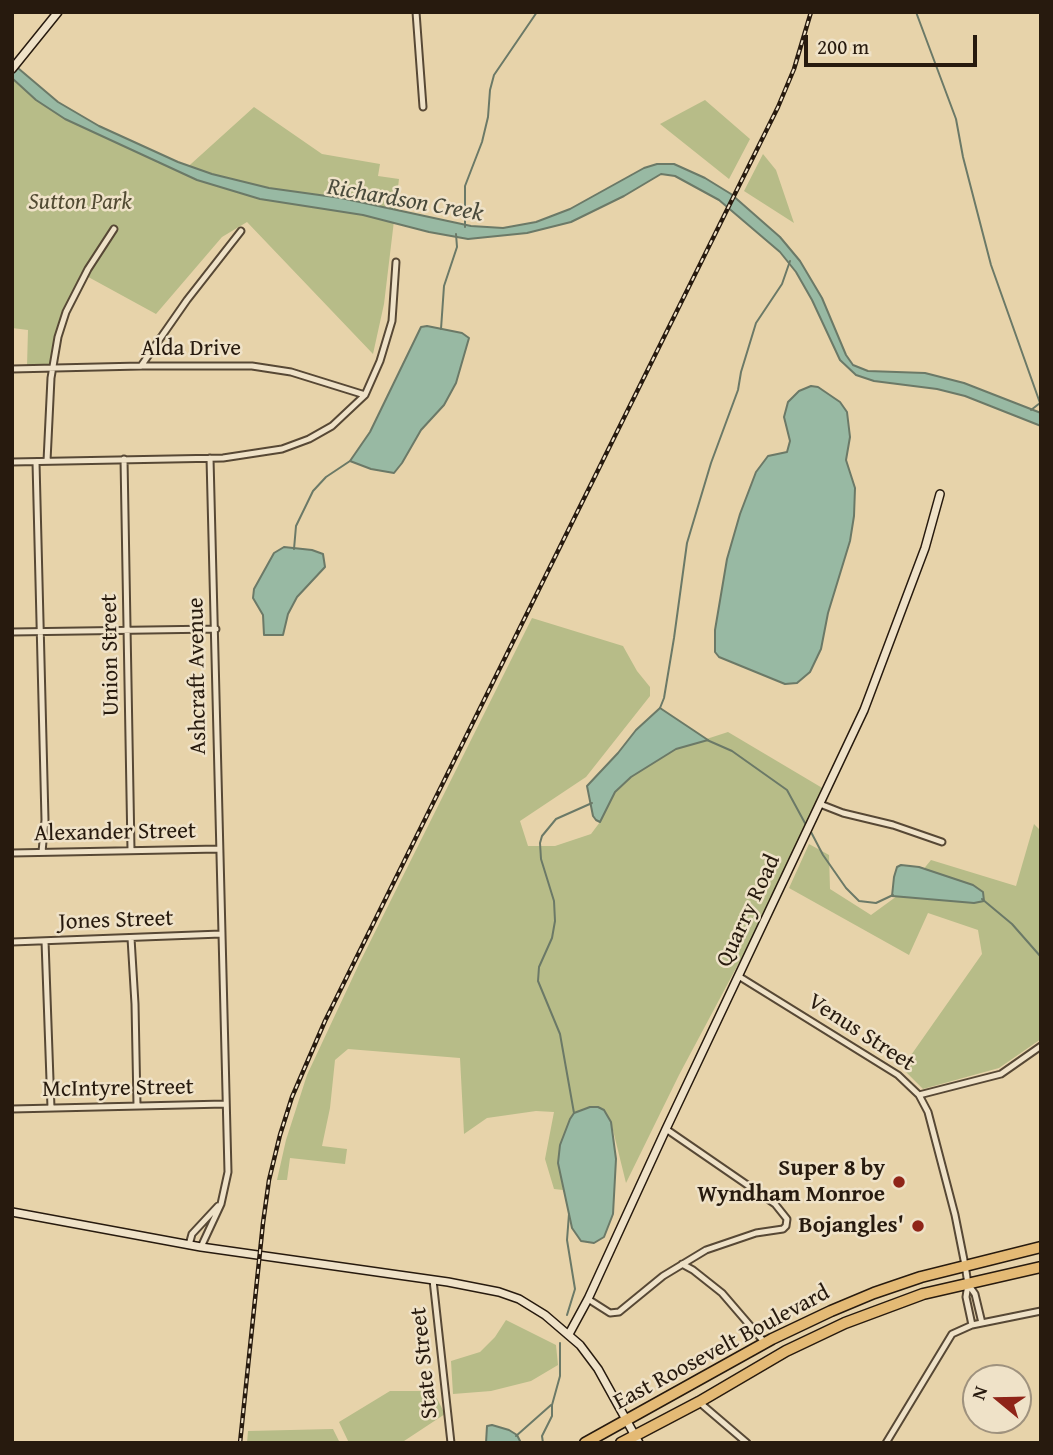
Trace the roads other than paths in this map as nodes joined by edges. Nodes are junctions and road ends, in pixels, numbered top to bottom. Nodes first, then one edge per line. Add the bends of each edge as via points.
1 (58, 12) edge
2 (416, 12) edge
3 (12, 69) edge
4 (423, 107) dead end
5 (114, 229) dead end
6 (241, 231) dead end
7 (396, 262) dead end
8 (141, 366) junction
9 (52, 368) junction
10 (12, 369) edge
11 (365, 395) junction
12 (210, 458) junction
13 (124, 459) junction
14 (36, 461) junction
15 (47, 461) junction
16 (12, 462) edge
17 (940, 494) dead end
18 (127, 629) junction
19 (216, 629) junction
20 (39, 631) junction
21 (12, 632) edge
22 (820, 804) junction
23 (942, 842) dead end
24 (219, 849) junction
25 (131, 850) junction
26 (42, 852) junction
27 (12, 853) edge
28 (221, 934) junction
29 (131, 938) junction
30 (46, 941) junction
31 (12, 942) edge
32 (740, 977) junction
33 (1041, 1046) edge
34 (919, 1095) junction
35 (225, 1104) junction
36 (137, 1105) junction
37 (51, 1108) junction
38 (12, 1109) edge
39 (666, 1129) junction
40 (221, 1204) junction
41 (12, 1212) edge
42 (189, 1245) junction
43 (201, 1247) junction
44 (1041, 1247) edge
45 (682, 1264) junction
46 (965, 1265) junction
47 (1041, 1267) edge
48 (433, 1280) junction
49 (968, 1284) junction
50 (588, 1299) junction
51 (1041, 1311) edge
52 (982, 1323) junction
53 (972, 1325) junction
54 (569, 1334) junction
55 (765, 1343) junction
56 (699, 1402) junction
57 (627, 1419) junction
58 (637, 1439) edge
59 (451, 1443) edge
60 (585, 1443) edge
61 (621, 1443) edge
62 (747, 1443) edge
63 (886, 1443) edge

1 - 3 street
2 - 4 street
5 - 9 street via 66,312
6 - 8 street
7 - 11 street via 392,321
8 - 9 street, Alda Drive
8 - 11 street, Alda Drive via 273,368
9 - 10 street, Alda Drive
9 - 15 street
11 - 12 street via 332,426 309,439 256,454
12 - 13 street
12 - 19 street, Ashcraft Avenue
13 - 15 street
13 - 18 street, Union Street
14 - 15 street
14 - 16 street
14 - 20 street
17 - 22 street, Quarry Road via 925,548 869,697
18 - 19 street
18 - 20 street
18 - 25 street, Union Street
19 - 24 street, Ashcraft Avenue
20 - 21 street
20 - 26 street
22 - 23 street
22 - 32 street, Quarry Road
24 - 25 street, Alexander Street
24 - 28 street, Ashcraft Avenue
25 - 26 street, Alexander Street
26 - 27 street, Alexander Street
28 - 29 street, Jones Street
28 - 35 street, Ashcraft Avenue
29 - 30 street, Jones Street
29 - 36 street
30 - 31 street, Jones Street
30 - 37 street
32 - 34 street, Venus Street via 898,1075
32 - 39 street, Quarry Road
33 - 34 street via 1001,1074
34 - 46 street, Venus Street via 928,1112
35 - 36 street, McIntyre Street
35 - 40 street, Ashcraft Avenue via 228,1172
36 - 37 street, McIntyre Street
37 - 38 street, McIntyre Street
39 - 45 street via 775,1204 786,1217 783,1229 706,1250
39 - 50 street, Quarry Road
40 - 42 street via 192,1234
40 - 43 street, Ashcraft Avenue
41 - 42 street
42 - 43 street
43 - 48 street
44 - 46 highway, East Roosevelt Boulevard
45 - 50 street via 619,1312 610,1313
45 - 55 street via 722,1293
46 - 49 street, Venus Street
46 - 55 highway, East Roosevelt Boulevard via 874,1293
47 - 49 highway, East Roosevelt Boulevard
48 - 54 street via 484,1288 519,1300
48 - 59 street, State Street
49 - 52 street
49 - 53 street
49 - 56 highway, East Roosevelt Boulevard via 923,1294 845,1323
50 - 54 street, Quarry Road
51 - 52 street
52 - 53 street
53 - 63 street via 947,1340
54 - 57 street via 598,1369
55 - 57 highway, East Roosevelt Boulevard
56 - 58 highway, East Roosevelt Boulevard
56 - 62 street
57 - 58 street
57 - 60 highway, East Roosevelt Boulevard
58 - 61 highway, East Roosevelt Boulevard

